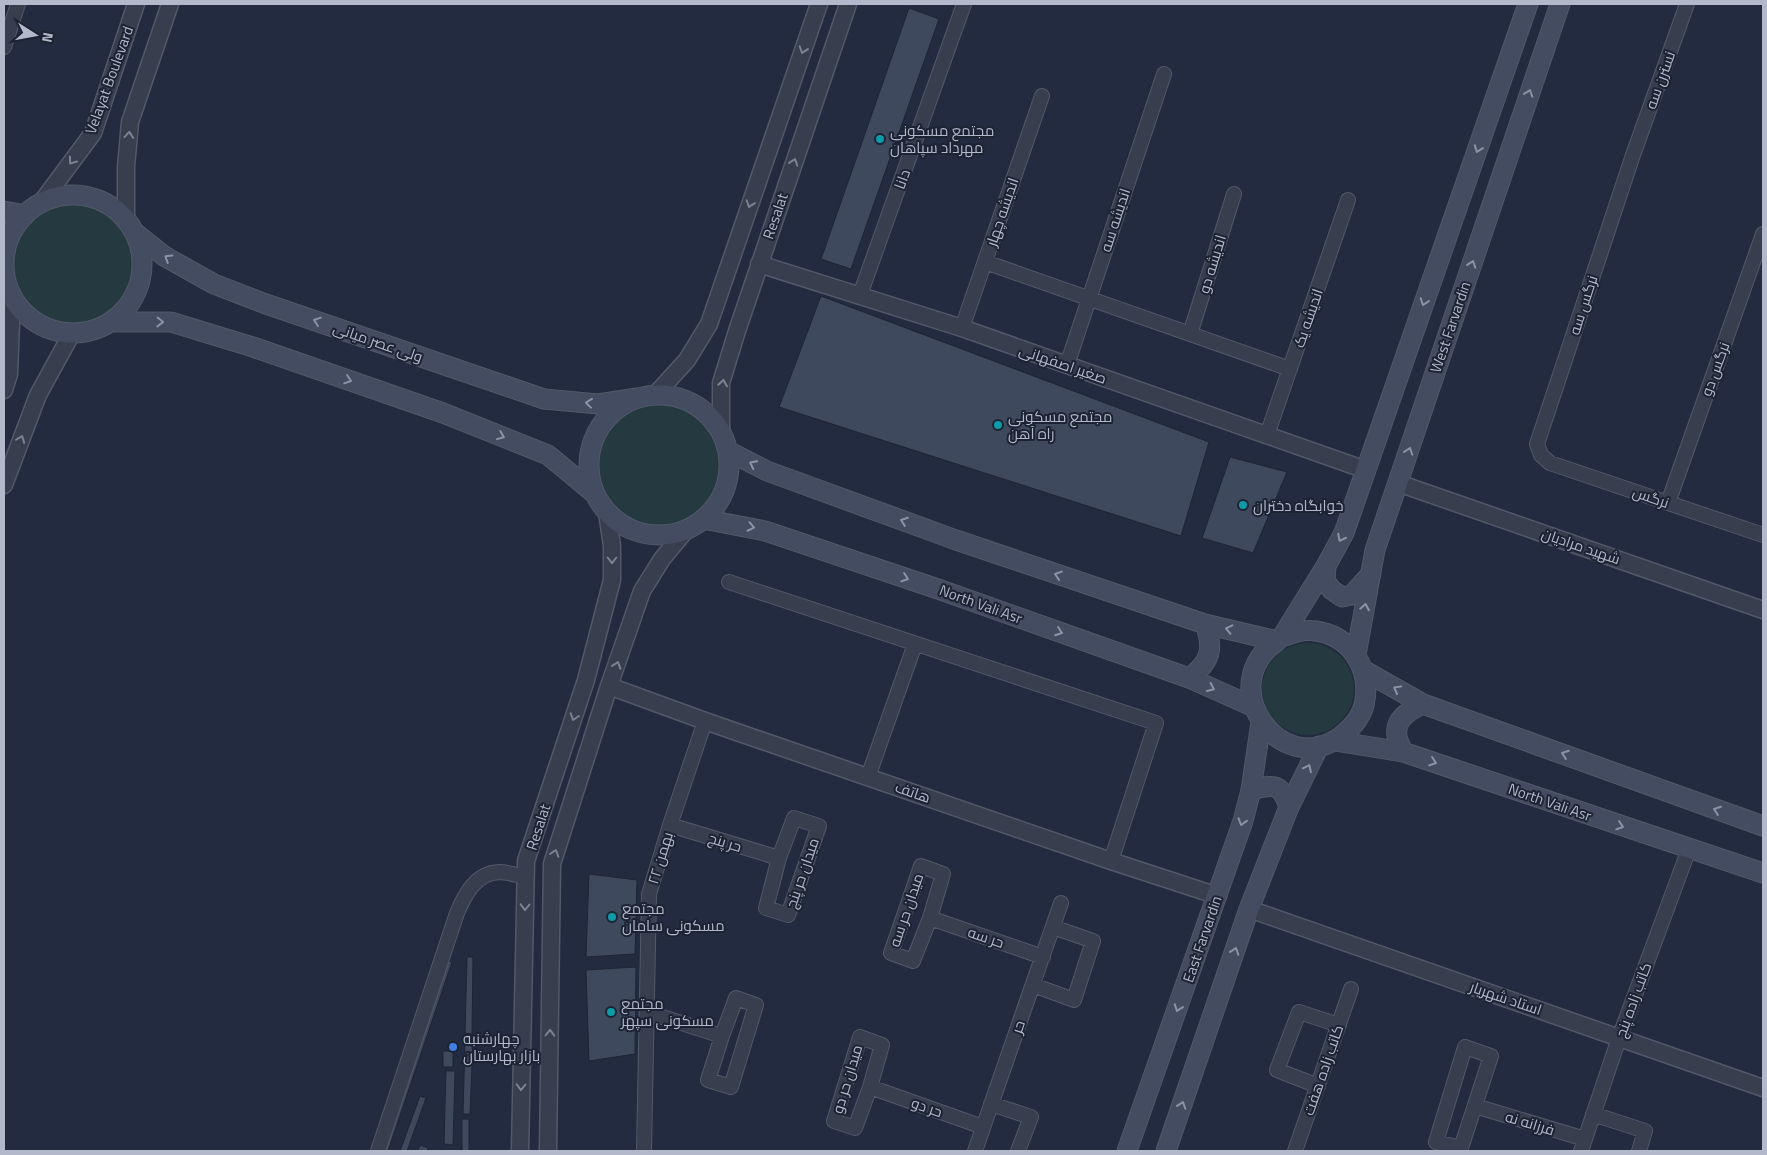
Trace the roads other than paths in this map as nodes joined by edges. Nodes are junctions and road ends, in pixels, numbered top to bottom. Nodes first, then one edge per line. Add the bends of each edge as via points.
1 (18, 4) edge
2 (136, 4) edge
3 (170, 4) edge
4 (819, 4) edge
5 (848, 4) edge
6 (1528, 4) edge
7 (1560, 4) edge
8 (1687, 4) edge
9 (963, 5) edge
10 (4, 47) edge
11 (1164, 74) dead end
12 (1042, 96) dead end
13 (1489, 116) junction
14 (1518, 125) junction
15 (1633, 155) joint
16 (1234, 194) dead end
17 (1348, 200) dead end
18 (41, 203) junction
19 (4, 211) edge
20 (25, 215) junction
21 (130, 225) junction
22 (1763, 234) edge
23 (985, 262) junction
24 (759, 264) junction
25 (8, 286) edge
26 (860, 295) junction
27 (1089, 298) junction
28 (111, 322) junction
29 (962, 328) junction
30 (72, 333) junction
31 (1190, 334) junction
32 (1066, 365) junction
33 (1290, 369) junction
34 (4, 390) edge
35 (656, 394) junction
36 (637, 398) junction
37 (721, 432) junction
38 (1267, 435) junction
39 (728, 451) junction
40 (1541, 455) joint
41 (1366, 470) junction
42 (1398, 483) junction
43 (4, 485) edge
44 (595, 494) junction
45 (1668, 503) junction
46 (607, 512) junction
47 (703, 519) junction
48 (686, 530) junction
49 (1763, 535) edge
50 (1326, 566) junction
51 (1371, 574) junction
52 (729, 582) dead end
53 (1763, 610) edge
54 (1205, 624) junction
55 (1280, 639) junction
56 (915, 644) junction
57 (1360, 663) junction
58 (1189, 678) junction
59 (610, 686) junction
60 (1423, 704) junction
61 (1257, 715) junction
62 (705, 721) junction
63 (1327, 743) junction
64 (1402, 752) junction
65 (868, 776) junction
66 (1251, 790) junction
67 (1289, 807) junction
68 (670, 825) junction
69 (1763, 826) edge
70 (1689, 849) junction
71 (779, 858) junction
72 (1111, 861) junction
73 (1763, 873) edge
74 (526, 876) junction
75 (1218, 896) junction
76 (1061, 903) dead end
77 (1249, 909) junction
78 (930, 918) junction
79 (1053, 927) junction
80 (1042, 957) junction
81 (1033, 984) junction
82 (1351, 989) dead end
83 (647, 1012) junction
84 (1339, 1025) junction
85 (722, 1036) junction
86 (1619, 1038) junction
87 (1318, 1086) junction
88 (870, 1087) junction
89 (1763, 1088) edge
90 (991, 1104) junction
91 (1475, 1106) junction
92 (1593, 1114) junction
93 (983, 1127) junction
94 (1583, 1145) edge
95 (378, 1151) edge
96 (520, 1151) edge
97 (548, 1151) edge
98 (645, 1151) edge
99 (975, 1151) edge
100 (1018, 1151) edge
101 (1127, 1151) edge
102 (1166, 1151) edge
103 (1295, 1151) edge
104 (1639, 1151) edge

1 - 10 street
2 -> 18 street, Velayat Boulevard via 93,132
21 -> 3 street via 126,167 130,122
4 -> 35 street, Resalat via 709,324 687,360
24 -> 5 street, Resalat
6 - 13 main road
14 -> 7 main road, West Farvardin
8 - 15 street, نسترن سه
9 - 26 street, دانا
11 - 27 street, اندیشه سه
12 - 23 street, اندیشه چهار
13 - 14 main road
13 -> 41 main road
42 -> 14 main road, West Farvardin
15 - 40 street, نرگس سه via 1537,444
16 - 31 street, اندیشه دو
17 - 33 street, اندیشه یک
18 - 20 main road
18 - 21 main road via 66,195 92,197 110,206
19 - 20 main road
20 - 25 main road via 6,246 4,264
21 - 28 main road via 141,251 142,271 137,291
36 -> 21 main road, ولی عصر میانی via 598,404 544,399 214,284 164,256
22 - 45 street, نرگس دو
23 - 27 street
23 - 29 street, اندیشه چهار
24 - 26 street, صغیر اصفهانی
37 -> 24 street, Resalat via 721,383
25 - 30 main road via 31,319 57,331
25 - 34 street via 9,374
26 - 29 street, صغیر اصفهانی
27 - 31 street
27 - 32 street, اندیشه سه
28 - 30 main road via 92,330
28 -> 44 main road via 171,322 443,413 548,455
29 - 32 street, صغیر اصفهانی
43 -> 30 street via 38,395
31 - 33 street
32 - 38 street, صغیر اصفهانی
33 - 38 street, اندیشه یک
35 - 36 main road
35 - 37 main road via 675,396 693,403 709,415
36 - 44 main road via 616,409 600,426 591,448 589,471
37 - 39 main road
38 - 41 street, صغیر اصفهانی
39 - 47 main road via 728,476 719,500
54 -> 39 main road via 947,537 768,471
40 - 45 street, نرگس via 1550,463
41 -> 50 main road via 1344,533
42 - 51 main road, West Farvardin via 1375,550
42 - 53 street, شهید مرادیان
44 - 46 main road
45 - 49 street, نرگس
46 - 48 main road via 623,526 643,534 665,535
46 -> 74 street, Resalat via 612,580 586,680 526,861
47 - 48 main road
47 -> 58 main road, North Vali Asr via 766,530
59 -> 48 street, Resalat via 642,591
50 - 51 main road via 1325,581 1342,597 1352,594
50 - 55 main road
57 -> 51 main road, West Farvardin
52 - 56 street
55 -> 54 main road
54 - 58 main road via 1210,638 1209,654 1202,668
55 - 57 main road via 1298,632 1330,635 1345,643
55 - 61 main road via 1258,659 1252,675 1250,691
56 - 65 street
56 - 72 street via 1156,723
60 -> 57 main road
57 - 63 main road via 1366,686 1358,718 1348,731
58 -> 61 main road, North Vali Asr
59 - 62 street, هاتف
97 -> 59 street, Resalat via 552,864
60 - 64 main road via 1409,710 1400,720 1396,735
69 -> 60 main road
61 - 63 main road via 1272,734 1286,743 1302,747
61 - 66 main road, East Farvardin
62 - 65 street, هاتف
62 - 68 street, ۲۲ بهمن
63 - 64 main road, North Vali Asr
67 -> 63 main road
64 -> 70 main road, North Vali Asr
65 - 72 street, هاتف
66 - 67 main road via 1267,786 1278,788 1284,793
66 -> 75 main road, East Farvardin
67 - 77 main road
68 - 71 street, حر پنج
68 - 83 street, ۲۲ بهمن via 649,894
70 - 73 main road, North Vali Asr
70 - 86 street, کاتب زاده پنج
71 - 71 street, میدان حر پنج via 766,908 788,915 819,826 794,818
72 - 75 street, هاتف
74 - 95 street via 498,872 480,877 465,895
74 -> 96 street, Resalat
75 -> 101 main road, East Farvardin
76 - 79 street, حر
77 - 86 street, استاد شهریار
102 -> 77 main road
78 - 78 street, میدان حر سه via 912,961 891,953 921,866 943,874
78 - 80 street, حر سه
79 - 80 street, حر
79 - 81 street via 1093,941 1074,1000
80 - 81 street, حر
81 - 90 street, حر
82 - 84 street, کاتب زاده هفت
83 - 85 street
83 - 98 street, ۲۲ بهمن
84 - 87 street, کاتب زاده هفت
84 - 87 street via 1300,1012 1277,1070
85 - 85 street via 708,1080 731,1087 756,1005 736,998
86 - 89 street, استاد شهریار
86 - 92 street, کاتب زاده پنج
87 - 103 street, کاتب زاده هفت
88 - 88 street, میدان حر دو via 855,1128 834,1121 860,1037 882,1045
88 - 93 street, حر دو
90 - 93 street, حر
90 - 100 street via 1031,1117
91 - 91 street via 1491,1056 1465,1047 1436,1142 1461,1148
91 - 94 street, فرزانه نه
92 - 94 street, کاتب زاده پنج
92 - 104 street via 1645,1131
93 - 99 street, حر

